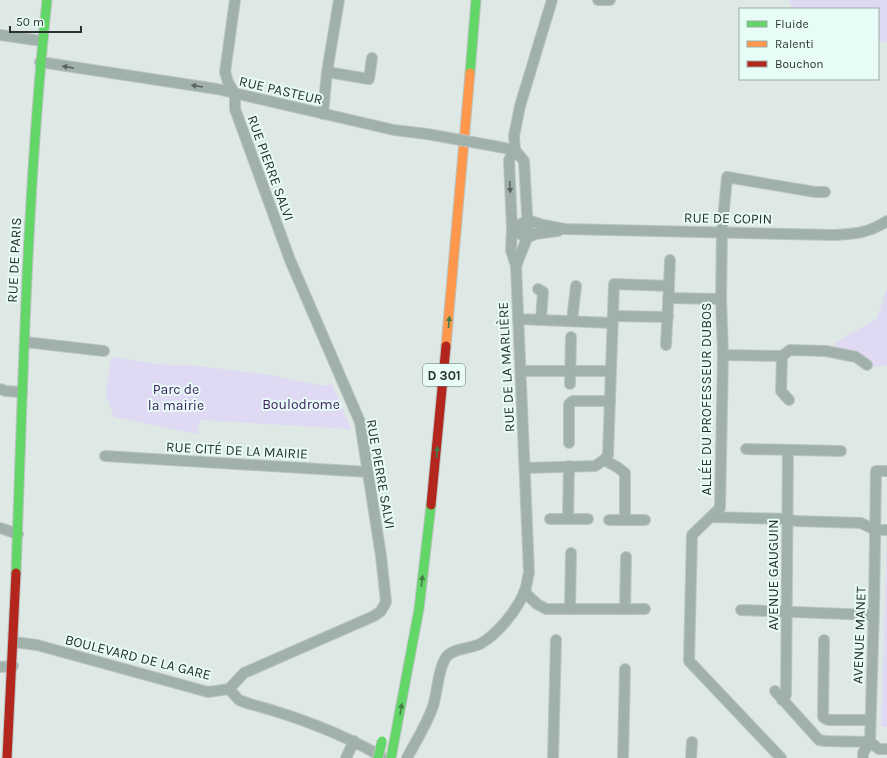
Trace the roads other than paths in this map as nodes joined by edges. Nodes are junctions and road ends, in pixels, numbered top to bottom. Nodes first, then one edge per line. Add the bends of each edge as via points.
1 (47, 0) edge
2 (235, 0) edge
3 (339, 0) edge
4 (476, 0) edge
5 (552, 0) edge
6 (598, 0) edge
7 (610, 0) edge
8 (0, 35) edge
9 (42, 41) junction
10 (372, 58) dead end
11 (40, 62) junction
12 (326, 72) junction
13 (235, 94) junction
14 (322, 114) junction
15 (453, 127) dead end
16 (515, 150) junction
17 (451, 151) dead end
18 (825, 192) dead end
19 (528, 220) junction
20 (887, 221) edge
21 (512, 229) junction
22 (565, 229) junction
23 (722, 231) junction
24 (527, 238) junction
25 (670, 260) dead end
26 (516, 266) junction
27 (576, 286) dead end
28 (669, 286) junction
29 (538, 288) dead end
30 (668, 298) junction
31 (721, 299) junction
32 (668, 317) junction
33 (518, 319) junction
34 (613, 319) junction
35 (541, 320) junction
36 (572, 321) junction
37 (571, 337) dead end
38 (25, 342) junction
39 (666, 345) dead end
40 (104, 351) dead end
41 (723, 355) junction
42 (782, 356) junction
43 (867, 365) dead end
44 (521, 371) junction
45 (570, 371) junction
46 (611, 371) junction
47 (570, 384) dead end
48 (0, 389) edge
49 (22, 392) junction
50 (789, 400) dead end
51 (610, 401) junction
52 (569, 443) dead end
53 (746, 449) dead end
54 (788, 450) junction
55 (841, 451) dead end
56 (105, 456) dead end
57 (606, 458) junction
58 (569, 466) junction
59 (525, 468) junction
60 (887, 471) edge
61 (368, 472) junction
62 (711, 517) junction
63 (550, 519) dead end
64 (568, 519) junction
65 (588, 519) dead end
66 (787, 519) junction
67 (609, 520) dead end
68 (625, 520) junction
69 (645, 520) dead end
70 (0, 528) edge
71 (875, 530) junction
72 (887, 530) edge
73 (18, 534) junction
74 (571, 553) dead end
75 (626, 557) dead end
76 (524, 592) junction
77 (570, 609) junction
78 (625, 609) junction
79 (645, 610) dead end
80 (741, 610) dead end
81 (787, 613) junction
82 (873, 614) junction
83 (556, 640) dead end
84 (824, 640) dead end
85 (14, 642) junction
86 (13, 666) junction
87 (0, 667) edge
88 (625, 669) dead end
89 (230, 689) junction
90 (775, 691) dead end
91 (782, 700) junction
92 (870, 720) junction
93 (383, 737) dead end
94 (354, 741) junction
95 (692, 742) dead end
96 (870, 742) junction
97 (887, 749) edge
98 (7, 758) edge
99 (346, 758) edge
100 (378, 758) edge
101 (384, 758) edge
102 (391, 758) edge
103 (407, 758) edge
104 (553, 758) edge
105 (623, 758) edge
106 (691, 758) edge
107 (781, 758) edge
108 (863, 758) edge

1 - 9 main road, RUE DE PARIS
2 - 13 street, RUE PIERRE SALVI via 226,72
3 - 12 street
102 -> 4 main road, D 301 via 419,608 433,490
5 - 16 street via 520,106 514,136
6 - 7 street
8 - 9 street
9 - 11 main road, RUE DE PARIS
10 - 12 street via 369,79
13 -> 11 street, RUE PASTEUR via 217,89
11 - 38 main road, RUE DE PARIS
12 - 14 street
13 - 14 street, RUE PASTEUR
13 - 61 street, RUE PIERRE SALVI via 235,109 290,260 360,422
14 - 16 street, RUE PASTEUR, bridge via 394,130
15 - 17 main road
16 - 19 street, RUE DE LA MARLIÈRE via 524,161
16 -> 21 street, RUE DE LA MARLIÈRE via 509,160
18 - 23 street, ALLÉE DU PROFESSEUR DUBOS via 727,177
19 - 21 street
19 - 22 street, RUE DE COPIN
19 - 24 street, RUE DE LA MARLIÈRE
20 - 23 street, RUE DE COPIN via 867,232 850,234
21 - 24 street
21 - 26 street, RUE DE LA MARLIÈRE via 511,250
22 - 23 street, RUE DE COPIN
22 - 24 street, RUE DE COPIN via 535,234
23 - 31 street, ALLÉE DU PROFESSEUR DUBOS
24 - 26 street, RUE DE LA MARLIÈRE
25 - 28 street
26 - 33 street, RUE DE LA MARLIÈRE
27 - 36 street
28 - 30 street
28 - 34 street via 614,284
29 - 35 street via 543,292
30 - 31 street
30 - 32 street
31 - 41 street, ALLÉE DU PROFESSEUR DUBOS
32 - 34 street
32 - 39 street
33 - 35 street
33 - 44 street, RUE DE LA MARLIÈRE
34 - 36 street
34 - 46 street
35 - 36 street
37 - 45 street
38 - 40 street
38 - 49 main road, RUE DE PARIS
41 - 42 street
41 - 62 street, ALLÉE DU PROFESSEUR DUBOS via 720,508
42 - 43 street via 790,350 826,351 856,357
42 - 50 street via 781,391
44 - 45 street
44 - 59 street, RUE DE LA MARLIÈRE
45 - 46 street
45 - 47 street
46 - 51 street
48 - 49 street
49 - 73 main road, RUE DE PARIS
51 - 52 street via 573,401 569,404
51 - 57 street
53 - 54 street
54 - 55 street
54 - 66 street, AVENUE GAUGUIN
56 - 61 street, RUE CITÉ DE LA MAIRIE
57 - 58 street via 595,466
57 - 68 street via 625,473
58 - 59 street
58 - 64 street
59 - 76 street, RUE DE LA MARLIÈRE via 529,573
60 - 71 street, AVENUE MANET via 876,471
61 - 89 street, RUE PIERRE SALVI via 381,556 386,602 384,607 374,616 244,673
62 - 66 street
62 - 107 street, ALLÉE DU PROFESSEUR DUBOS via 692,535 689,661
63 - 64 street
64 - 65 street
66 - 71 street via 861,523
66 - 81 street, AVENUE GAUGUIN
67 - 68 street
68 - 69 street
70 - 73 street
71 - 72 street
71 - 82 street, AVENUE MANET
73 - 85 main road, RUE DE PARIS
74 - 77 street
75 - 78 street
76 - 77 street via 546,609
76 - 103 street, RUE DE LA MARLIÈRE via 507,620 481,643 467,649 456,650 445,658 434,705
77 - 78 street
78 - 79 street
80 - 81 street
81 - 82 street
81 - 91 street, AVENUE GAUGUIN via 786,695
82 - 92 street, AVENUE MANET
83 - 104 street
84 - 92 street via 824,716 829,720
85 - 86 main road, RUE DE PARIS
85 - 89 street, BOULEVARD DE LA GARE via 37,645 208,692
86 - 87 street
86 - 98 main road, RUE DE PARIS
88 - 105 street
89 - 94 street via 239,700
90 - 91 street
91 - 96 street via 819,740
92 - 96 street, AVENUE MANET
93 - 100 main road, bridge
94 - 99 street
94 - 101 street
95 - 106 street
96 - 97 street via 879,749
96 - 108 street via 863,753

